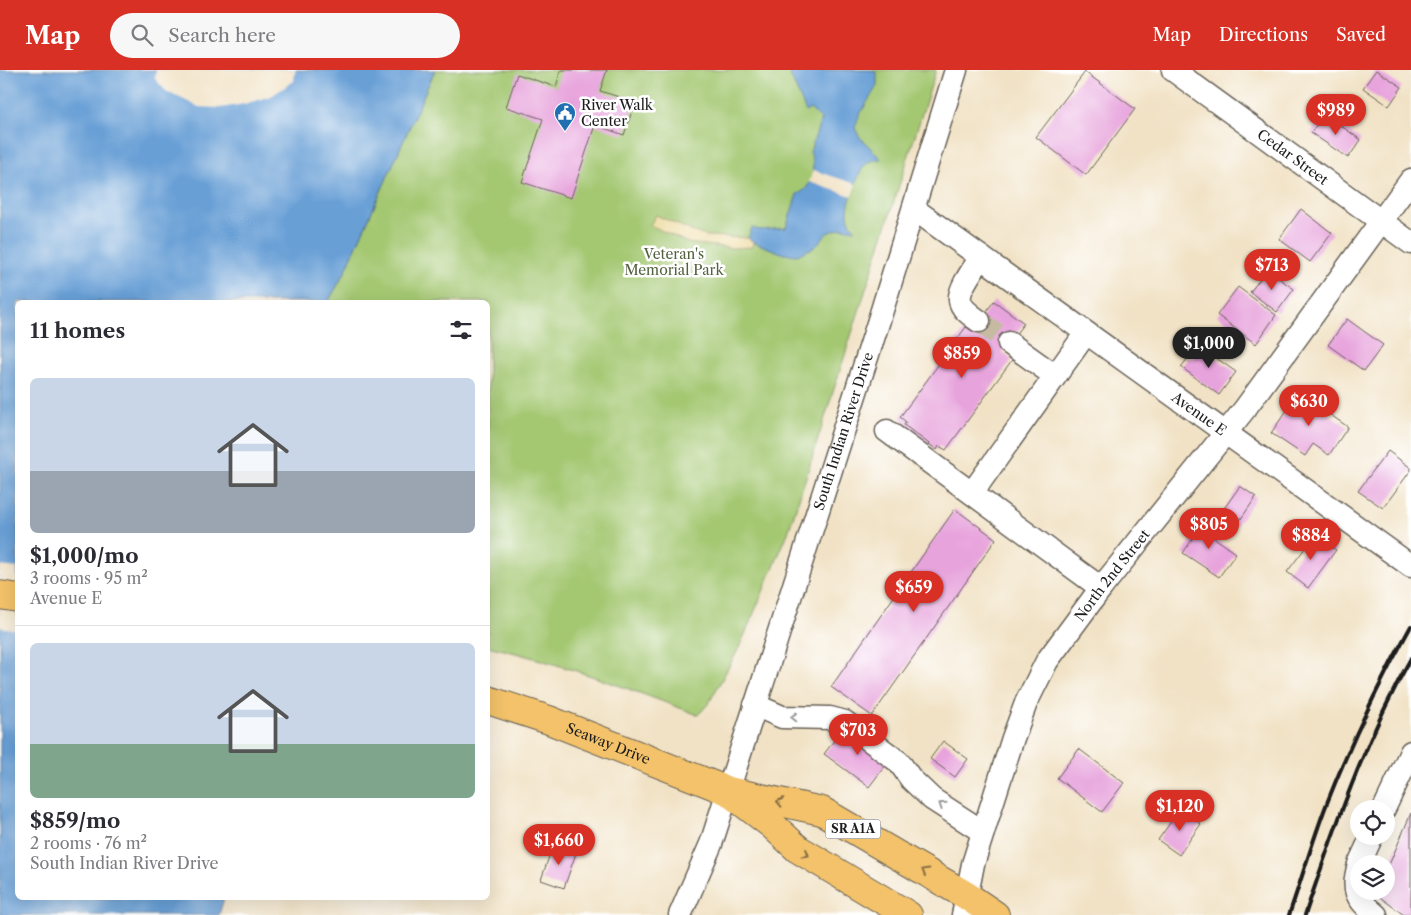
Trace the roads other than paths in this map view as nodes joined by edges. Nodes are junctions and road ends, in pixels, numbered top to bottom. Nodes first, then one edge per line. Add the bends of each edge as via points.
1 (956, 70) edge
2 (1173, 70) edge
3 (1411, 180) edge
4 (914, 209) junction
5 (1381, 221) junction
6 (1411, 243) edge
7 (981, 257) junction
8 (978, 321) tunnel mouth
9 (1086, 333) junction
10 (1009, 343) tunnel mouth
11 (1055, 376) junction
12 (887, 431) dead end
13 (1226, 433) junction
14 (972, 493) junction
15 (1411, 566) edge
16 (1101, 588) junction
17 (0, 596) edge
18 (15, 598) edge
19 (490, 701) edge
20 (755, 705) junction
21 (1411, 752) edge
22 (728, 790) junction
23 (1388, 800) edge
24 (982, 832) junction
25 (1360, 900) edge
26 (965, 905) edge
27 (681, 914) edge
28 (908, 915) edge
29 (995, 915) edge
30 (1376, 915) edge

1 - 4 street, South Indian River Drive
2 - 5 street, Cedar Street
3 - 5 street, North 2nd Street
4 - 7 street, Avenue E
4 - 20 street, South Indian River Drive
5 - 6 street, Cedar Street
5 - 13 street, North 2nd Street
7 - 8 street via 962,290 960,301
7 - 9 street, Avenue E
9 - 11 street
9 - 13 street, Avenue E
10 - 11 street
11 - 14 street
12 - 14 street
13 - 15 street, Avenue E
13 - 16 street, North 2nd Street
14 - 16 street
16 - 24 street, North 2nd Street via 1047,661 1026,703
17 - 18 main road
19 - 22 main road, Seaway Drive / SR A1A via 549,720
20 - 22 street, South Indian River Drive
24 -> 20 street via 932,799 911,779 900,762 844,722 830,718 782,717
21 - 23 street
26 -> 22 main road, Seaway Drive / SR A1A via 822,810
22 - 27 street, South Indian River Drive via 711,844
22 -> 28 main road, Seaway Drive / SR A1A via 798,849
24 - 26 street, North 2nd Street
25 - 30 street
26 - 29 main road, Seaway Drive / SR A1A

